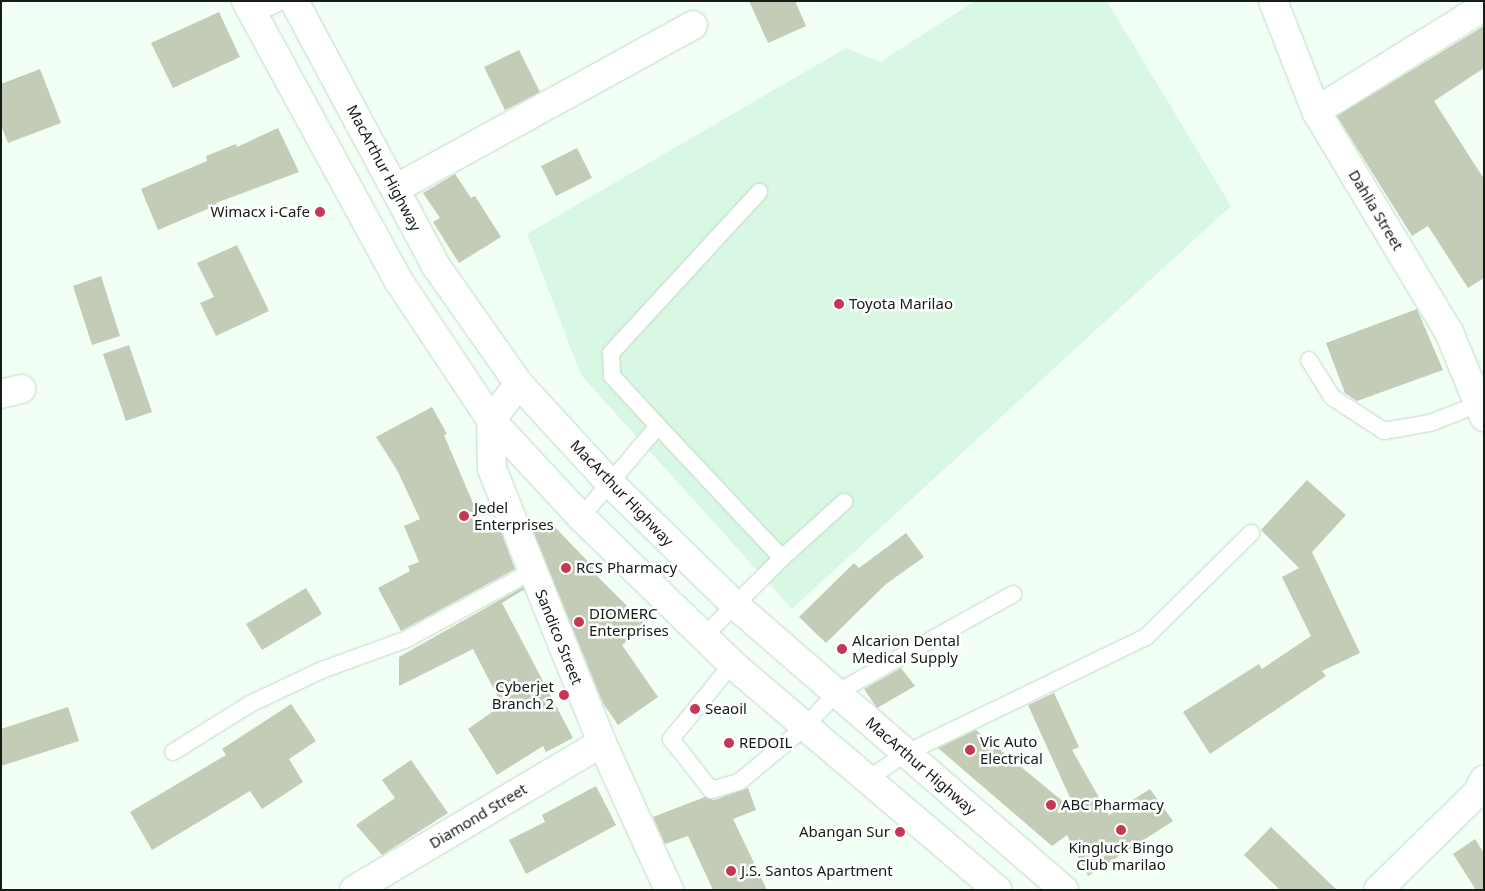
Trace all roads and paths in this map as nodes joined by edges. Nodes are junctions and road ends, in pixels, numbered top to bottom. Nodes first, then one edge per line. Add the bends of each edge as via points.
1 (282, 1) edge
2 (294, 1) edge
3 (1273, 1) edge
4 (1484, 7) edge
5 (250, 8) edge
6 (693, 24) dead end
7 (1316, 110) junction
8 (395, 189) junction
9 (759, 192) dead end
10 (1309, 360) dead end
11 (520, 384) junction
12 (1481, 411) edge
13 (491, 420) junction
14 (658, 426) junction
15 (610, 483) junction
16 (844, 502) dead end
17 (580, 517) junction
18 (1251, 533) dead end
19 (782, 558) junction
20 (532, 571) junction
21 (1013, 594) dead end
22 (734, 604) junction
23 (704, 636) junction
24 (732, 664) junction
25 (836, 693) junction
26 (804, 728) junction
27 (602, 743) junction
28 (172, 752) dead end
29 (906, 753) junction
30 (868, 779) junction
31 (1484, 780) edge
32 (354, 890) edge
33 (669, 890) edge
34 (998, 890) edge
35 (1064, 890) edge
36 (1378, 890) edge

1 - 5 lane
2 - 8 main road, MacArthur Highway
3 - 7 main road, Dahlia Street
4 - 7 main road
5 - 13 main road via 398,280
6 - 8 main road
7 - 12 main road, Dahlia Street via 1449,332
8 - 11 main road, MacArthur Highway via 436,266
9 - 14 lane via 610,353 612,376
10 - 12 lane via 1332,397 1384,431
11 - 13 main road
11 - 15 main road, MacArthur Highway
13 - 17 main road
13 - 20 main road, Sandico Street via 492,469
14 - 15 lane
14 - 19 lane
15 - 17 lane
15 - 22 main road, MacArthur Highway
16 - 19 lane
17 - 23 main road
18 - 29 lane via 1146,637
19 - 22 lane
20 - 27 main road, Sandico Street
20 - 28 lane via 407,639 322,670 250,704
21 - 25 lane
22 - 23 lane
22 - 25 main road, MacArthur Highway
23 - 24 main road
24 - 26 main road
24 - 26 lane via 671,739 711,790 740,782
25 - 26 lane
25 - 29 main road, MacArthur Highway
26 - 30 main road
27 - 32 main road, Diamond Street
27 - 33 main road, Sandico Street
29 - 30 lane
29 - 35 main road, MacArthur Highway
30 - 34 main road
31 - 36 main road via 1477,793

